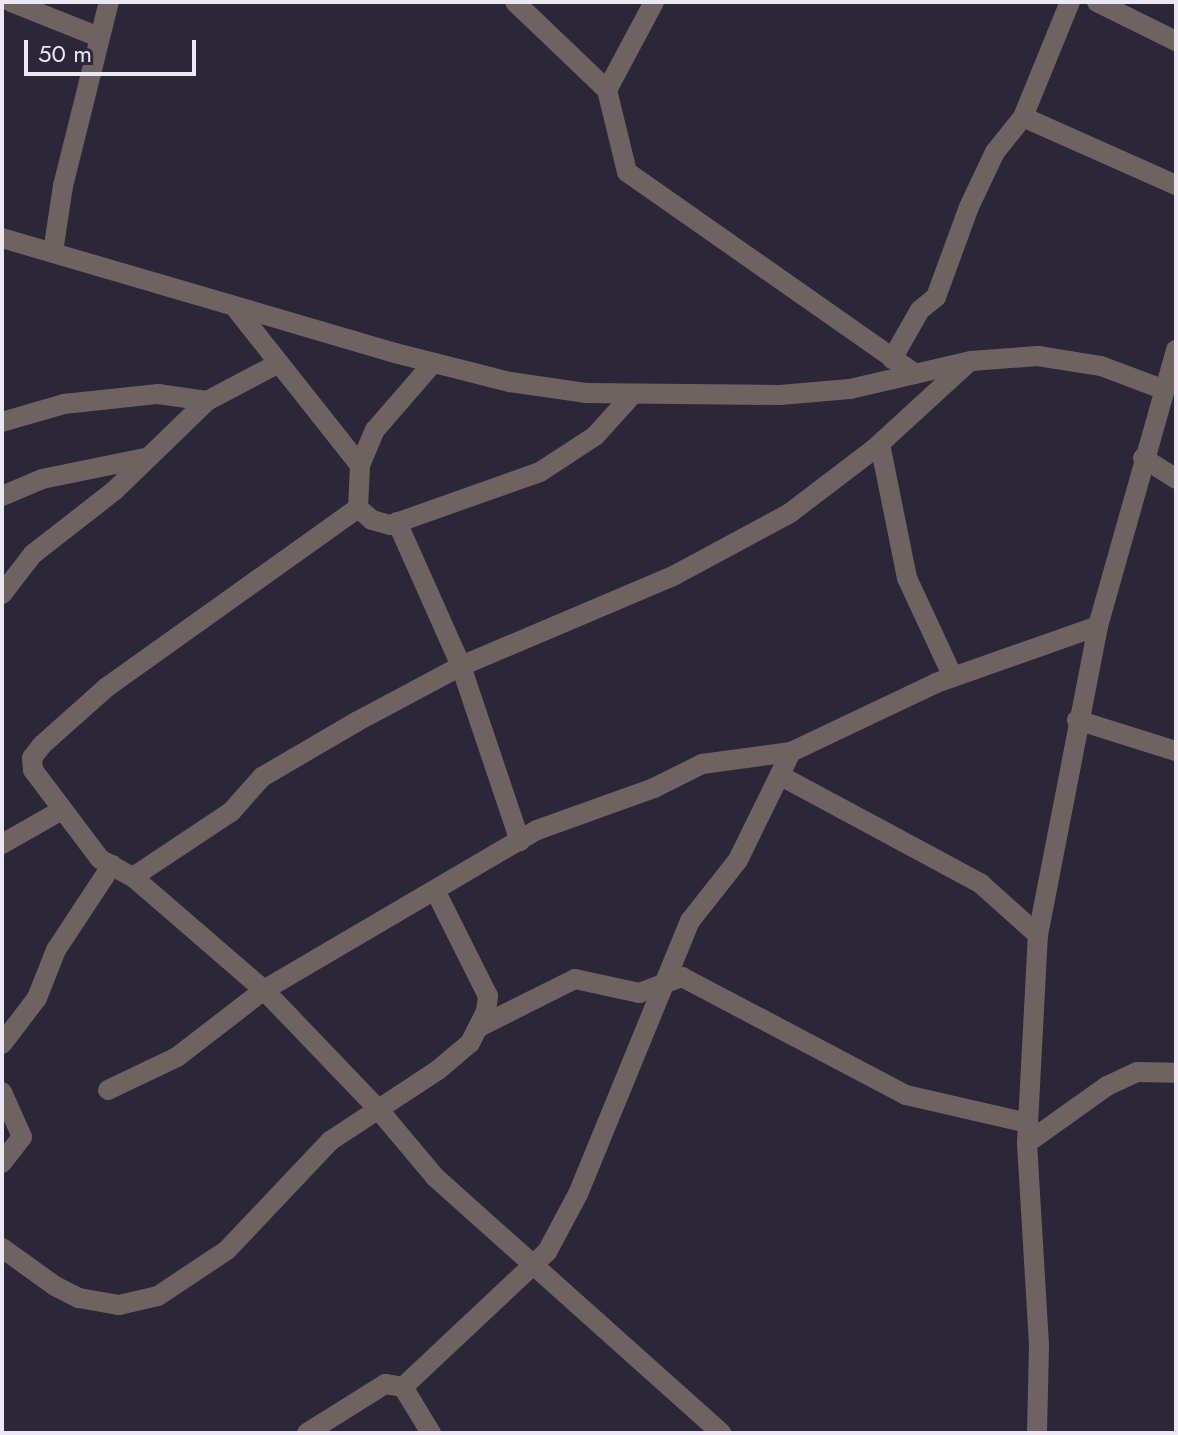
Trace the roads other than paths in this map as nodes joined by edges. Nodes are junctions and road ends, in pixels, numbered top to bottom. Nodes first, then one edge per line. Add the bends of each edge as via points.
1 (11, 2) edge
2 (109, 2) edge
3 (515, 2) edge
4 (654, 2) edge
5 (1070, 2) edge
6 (1097, 2) edge
7 (99, 37) junction
8 (1176, 41) edge
9 (607, 90) junction
10 (1023, 117) junction
11 (1176, 185) edge
12 (2, 238) edge
13 (53, 252) junction
14 (237, 310) junction
15 (1176, 350) edge
16 (892, 359) junction
17 (971, 361) junction
18 (279, 363) junction
19 (433, 363) junction
20 (915, 374) junction
21 (1162, 389) junction
22 (633, 394) junction
23 (207, 401) junction
24 (2, 422) edge
25 (880, 444) junction
26 (145, 458) junction
27 (1143, 458) junction
28 (360, 465) junction
29 (1176, 479) edge
30 (2, 496) edge
31 (358, 508) junction
32 (397, 522) junction
33 (2, 594) edge
34 (1098, 626) junction
35 (461, 666) junction
36 (953, 677) junction
37 (1077, 720) junction
38 (1176, 751) edge
39 (791, 752) junction
40 (781, 776) junction
41 (60, 811) junction
42 (520, 841) junction
43 (2, 844) edge
44 (112, 865) junction
45 (133, 877) junction
46 (436, 892) junction
47 (1038, 935) junction
48 (665, 980) junction
49 (264, 990) junction
50 (478, 1028) junction
51 (2, 1044) edge
52 (1176, 1073) edge
53 (108, 1090) dead end
54 (2, 1092) edge
55 (378, 1109) junction
56 (1027, 1133) junction
57 (2, 1163) edge
58 (2, 1248) edge
59 (534, 1265) junction
60 (403, 1387) junction
61 (307, 1433) edge
62 (431, 1433) edge
63 (721, 1433) edge
64 (1037, 1433) edge

1 - 7 street
2 - 7 street
3 - 9 street
4 - 9 street
5 - 10 street
6 - 8 street
7 - 13 street
9 - 16 street via 627,172
10 - 11 street
10 - 16 street via 995,152 936,297 920,310
12 - 13 street
13 - 14 street
14 - 18 street
14 - 19 street
15 - 21 street
16 - 20 street
17 - 20 street
17 - 21 street via 1038,356 1101,366
17 - 25 street
18 - 23 street
18 - 28 street
19 - 22 street via 510,382
19 - 28 street via 375,430
20 - 22 street via 850,389 780,395
21 - 27 street
22 - 32 street via 595,436 540,472
23 - 24 street via 158,394 64,404
23 - 26 street
25 - 35 street via 790,513 675,575
25 - 36 street via 907,578
26 - 30 street via 70,472
26 - 33 street via 85,516 33,554
27 - 29 street
27 - 34 street
28 - 31 street
31 - 32 street via 372,520
31 - 41 street via 107,687 42,745 32,758 33,770
32 - 35 street
34 - 36 street
34 - 37 street
35 - 42 street
35 - 45 street via 262,777 231,812
36 - 39 street
37 - 38 street
37 - 47 street
39 - 40 street
39 - 42 street via 702,764
40 - 47 street via 980,883
40 - 48 street via 738,860 690,921
41 - 43 street
41 - 44 street
42 - 46 street
44 - 45 street
44 - 51 street via 56,950 37,998
45 - 49 street
46 - 49 street
46 - 50 street via 488,996
47 - 56 street
48 - 50 street via 639,993 575,979
48 - 56 street via 682,977 906,1095
48 - 59 street via 578,1194 556,1238
49 - 53 street via 210,1036
49 - 55 street
50 - 55 street via 470,1043 438,1070
52 - 56 street via 1137,1072
54 - 57 street via 22,1137
55 - 58 street via 330,1141 227,1250 158,1296 119,1305 79,1298
55 - 59 street via 435,1177
56 - 64 street via 1039,1345
59 - 60 street
59 - 63 street
60 - 61 street via 385,1384
60 - 62 street

